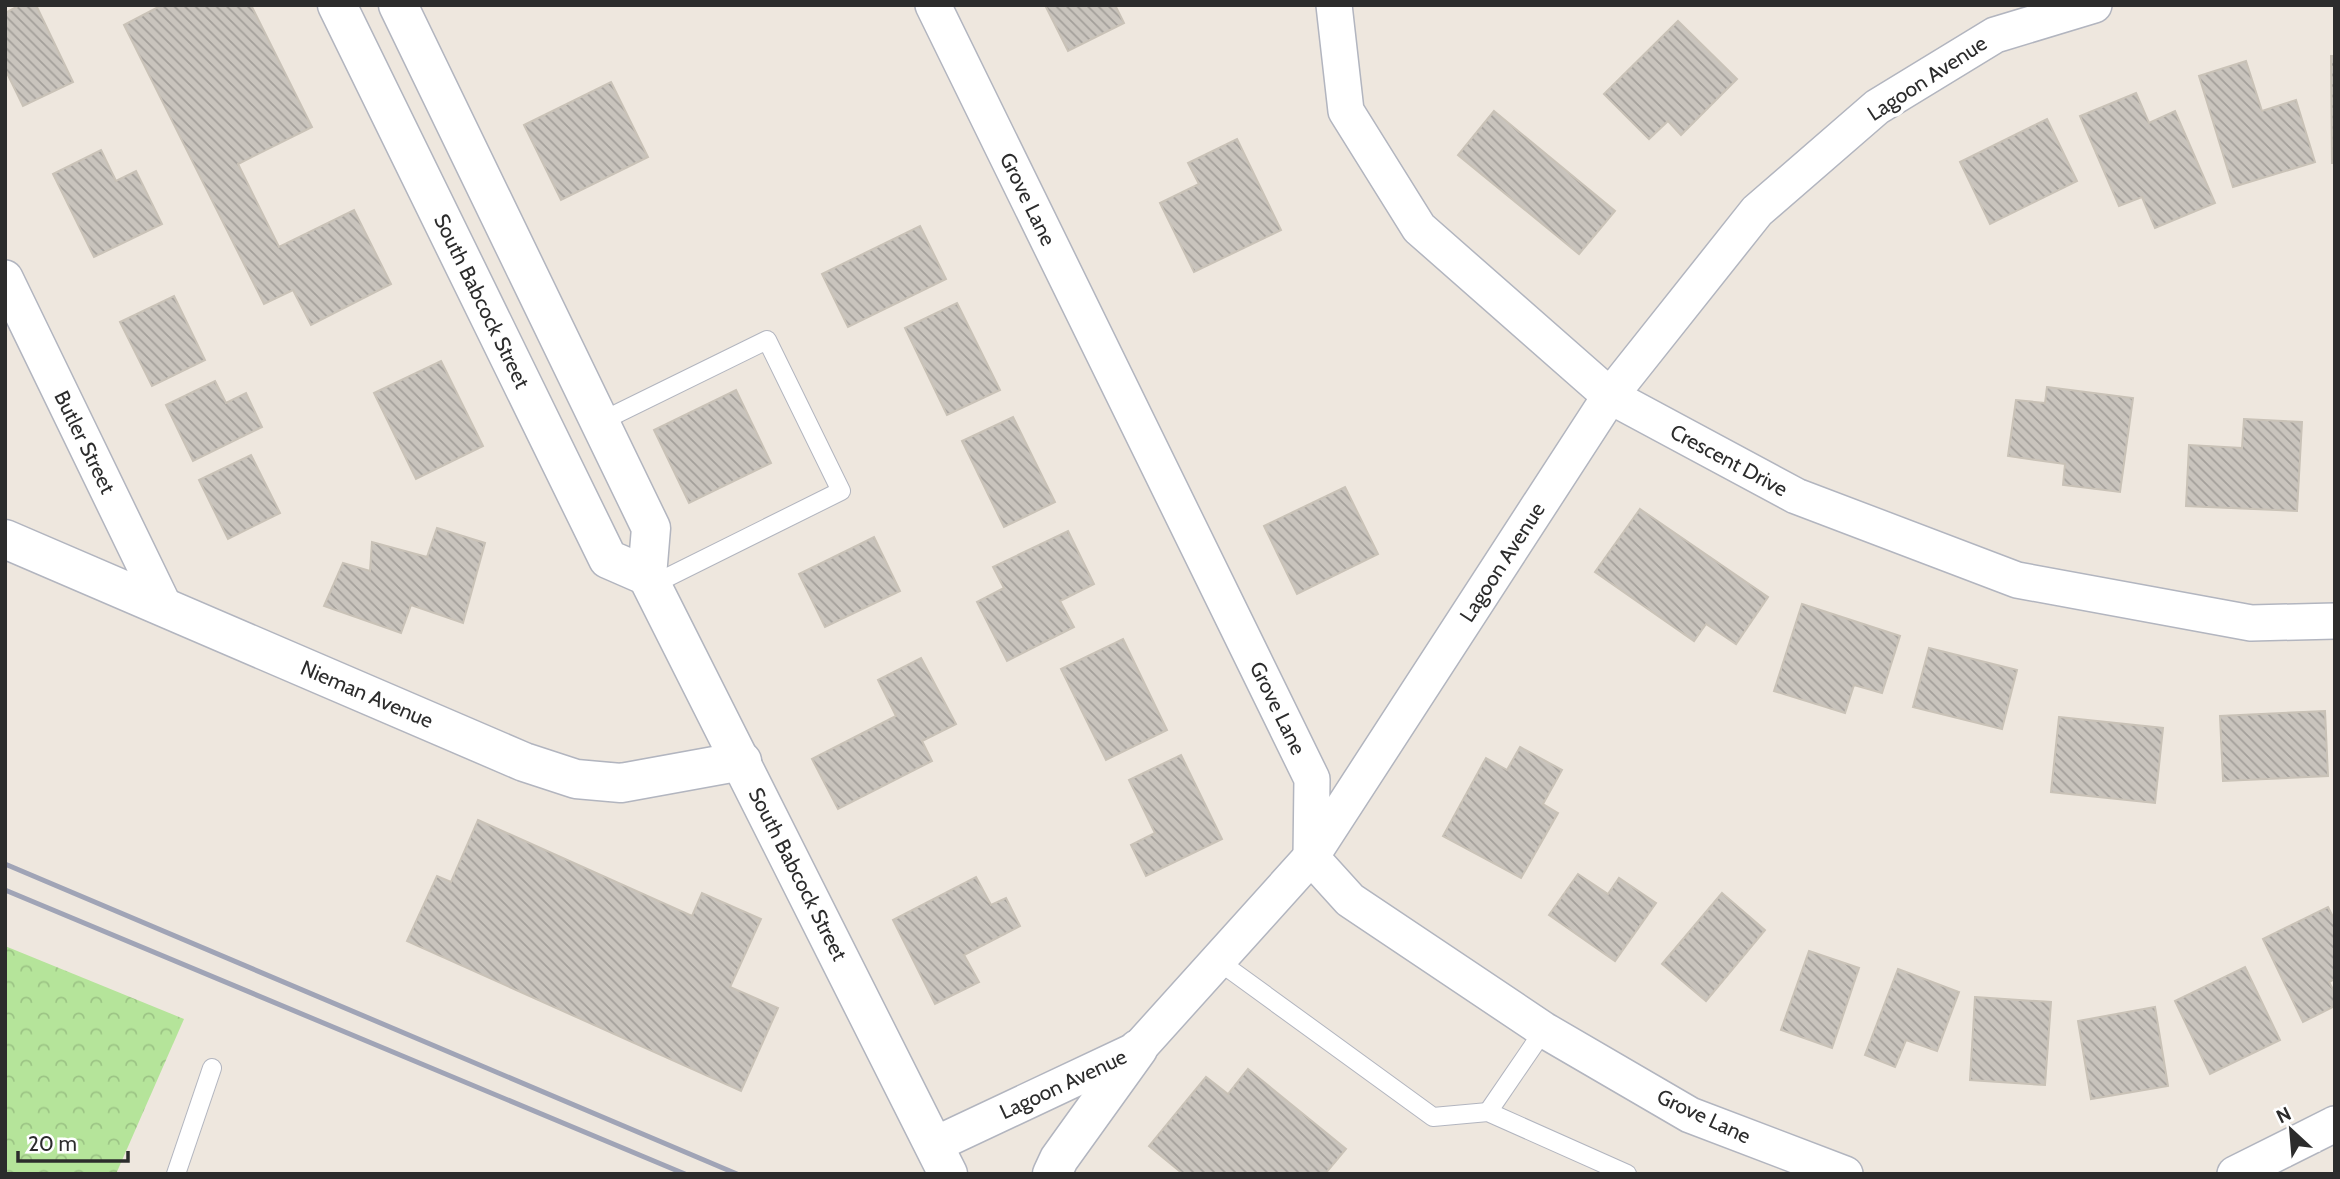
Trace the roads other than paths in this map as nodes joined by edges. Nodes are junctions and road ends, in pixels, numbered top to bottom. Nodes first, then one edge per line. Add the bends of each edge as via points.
1 (337, 5) edge
2 (398, 5) edge
3 (933, 5) edge
4 (1334, 5) edge
5 (2094, 5) edge
6 (5, 278) edge
7 (1610, 397) junction
8 (600, 422) junction
9 (5, 539) edge
10 (649, 580) junction
11 (164, 606) junction
12 (2335, 621) edge
13 (742, 761) junction
14 (1311, 857) junction
15 (1217, 960) junction
16 (1544, 1030) junction
17 (1138, 1049) junction
18 (212, 1068) dead end
19 (1488, 1112) junction
20 (2335, 1124) edge
21 (941, 1160) edge
22 (176, 1174) edge
23 (1052, 1174) edge
24 (1627, 1174) edge
25 (1845, 1174) edge
26 (2235, 1174) edge

1 - 10 main road, South Babcock Street via 608,559
2 - 8 main road
3 - 14 street, Grove Lane via 1312,779
4 - 7 street, Crescent Drive via 1346,111 1419,228
5 - 7 street, Lagoon Avenue via 1995,35 1877,107 1757,211
6 - 11 street, Butler Street
7 - 12 street, Crescent Drive via 1796,496 2017,580 2251,623
7 - 14 street, Lagoon Avenue
8 - 10 main road via 651,528
8 - 10 lane via 767,340 841,491
9 - 11 main road, Nieman Avenue
10 - 13 main road, South Babcock Street
11 - 13 main road, Nieman Avenue via 524,762 576,779 621,783
13 - 21 main road, South Babcock Street
14 - 15 street, Lagoon Avenue
14 - 16 street, Grove Lane via 1350,900
15 - 17 street, Lagoon Avenue
15 - 19 lane via 1433,1117
16 - 19 lane
16 - 25 street, Grove Lane via 1690,1115
17 - 21 street, Lagoon Avenue
17 - 23 main road
18 - 22 lane
19 - 24 lane
20 - 26 street

